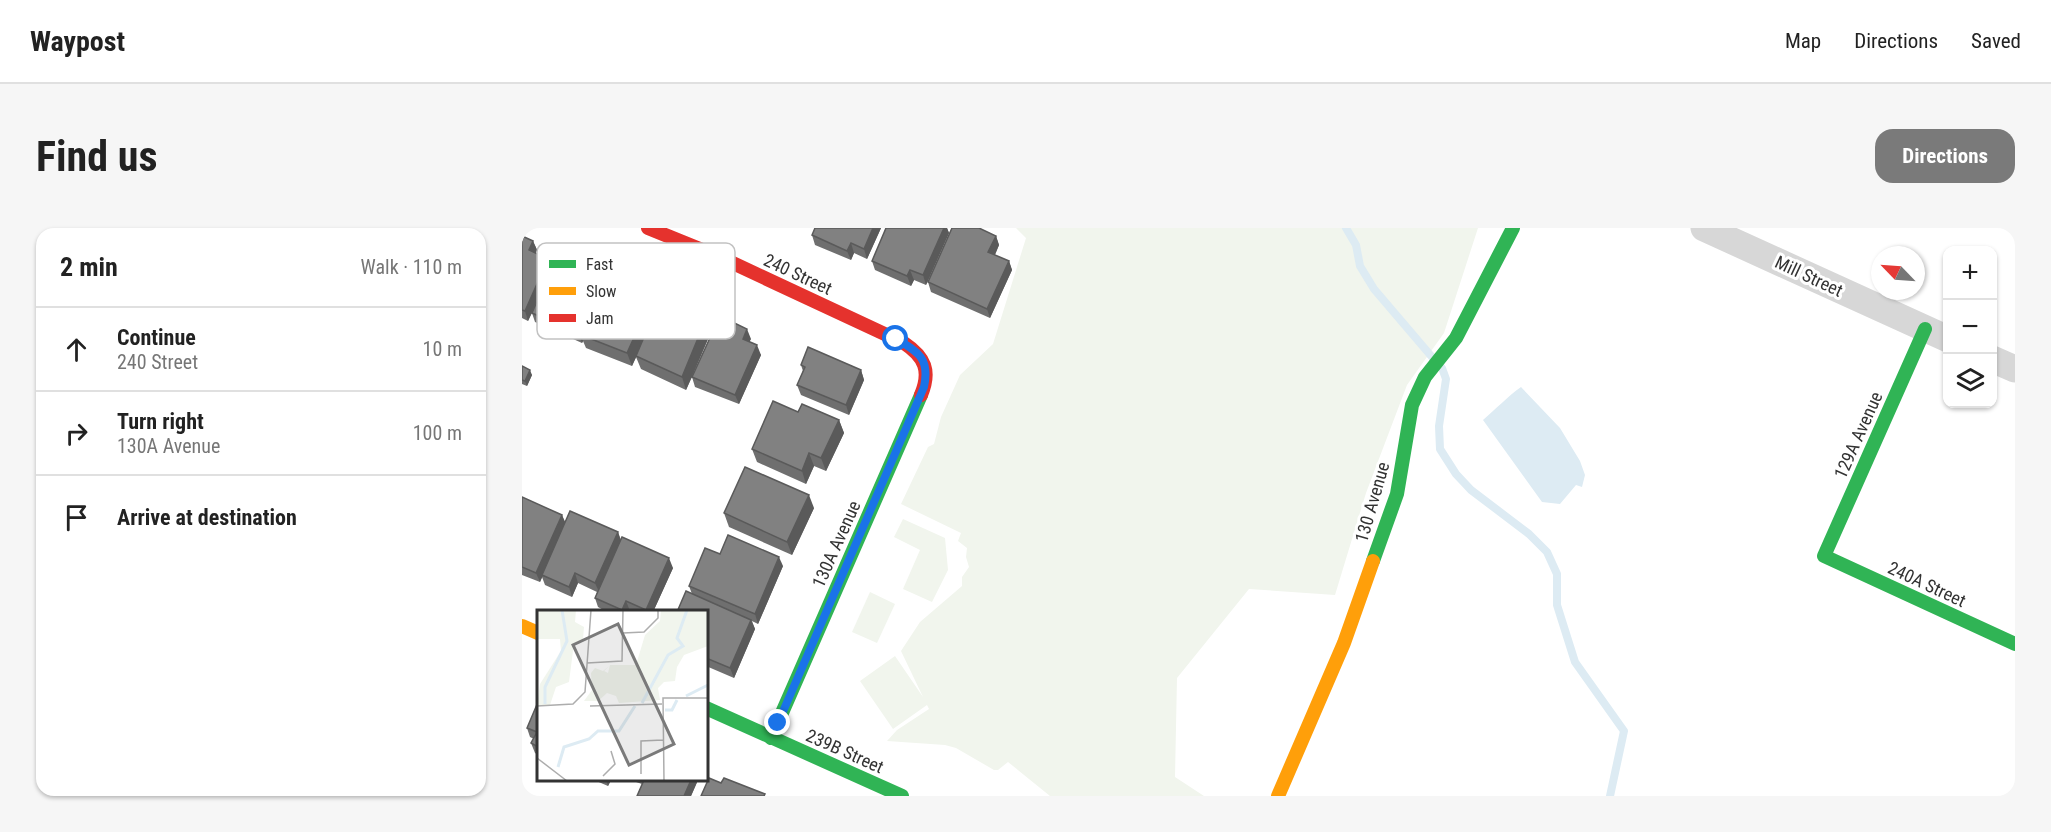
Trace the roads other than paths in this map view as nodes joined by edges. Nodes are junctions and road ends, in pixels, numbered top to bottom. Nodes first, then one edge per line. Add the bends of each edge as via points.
1 (648, 228) edge
2 (1513, 228) edge
3 (1704, 228) edge
4 (685, 243) edge
5 (735, 264) edge
6 (1936, 334) edge
7 (1997, 361) edge
8 (925, 364) joint
9 (2015, 369) edge
10 (1824, 556) joint
11 (522, 626) edge
12 (537, 633) edge
13 (2015, 644) edge
14 (708, 709) edge
15 (771, 738) junction
16 (902, 796) edge
17 (1278, 796) edge

1 - 4 street, 240 Street
2 - 17 street, 130 Avenue via 1456,338 1425,377 1412,405 1397,494 1344,643
3 - 6 street, Mill Street
5 - 8 street, 240 Street via 896,339 912,348
6 - 10 street, 129A Avenue
7 - 9 street
8 - 15 street, 130A Avenue via 927,375 920,396
10 - 13 street, 240A Street
11 - 12 street
14 - 15 street, 239B Street
15 - 16 street, 239B Street

